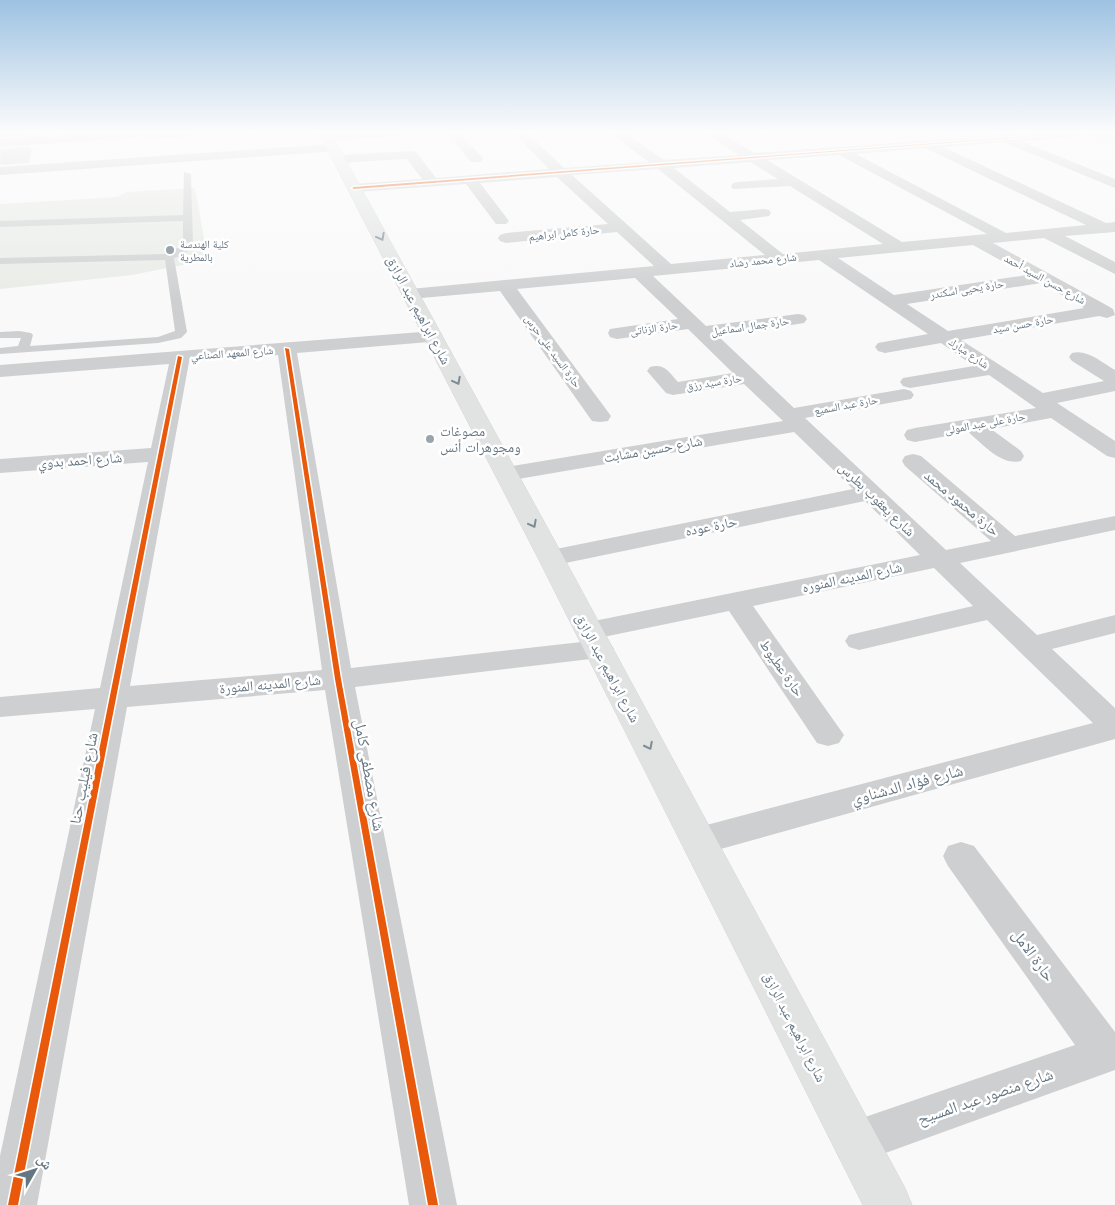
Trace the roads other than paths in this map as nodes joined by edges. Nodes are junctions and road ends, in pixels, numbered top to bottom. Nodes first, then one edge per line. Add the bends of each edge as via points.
1 (187, 189) edge
2 (355, 189) edge
3 (478, 189) edge
4 (579, 189) edge
5 (692, 189) edge
6 (804, 189) edge
7 (918, 189) edge
8 (1026, 189) edge
9 (764, 213) dead end
10 (727, 217) junction
11 (188, 218) junction
12 (501, 221) dead end
13 (0, 224) edge
14 (622, 227) junction
15 (1109, 227) edge
16 (1046, 233) junction
17 (1003, 237) junction
18 (506, 238) dead end
19 (975, 240) junction
20 (898, 248) junction
21 (822, 255) junction
22 (168, 257) junction
23 (780, 259) junction
24 (0, 261) edge
25 (1115, 269) edge
26 (668, 270) junction
27 (639, 272) junction
28 (1043, 278) junction
29 (505, 285) junction
30 (410, 294) junction
31 (892, 301) junction
32 (1108, 314) edge
33 (798, 319) dead end
34 (697, 328) junction
35 (617, 333) dead end
36 (0, 335) edge
37 (434, 337) junction
38 (945, 337) junction
39 (885, 347) dead end
40 (286, 349) junction
41 (23, 350) junction
42 (0, 351) edge
43 (180, 357) junction
44 (1079, 357) dead end
45 (992, 368) junction
46 (0, 371) edge
47 (657, 372) dead end
48 (748, 377) junction
49 (1115, 378) edge
50 (1115, 385) edge
51 (1047, 405) junction
52 (600, 416) dead end
53 (793, 420) junction
54 (972, 425) junction
55 (1115, 432) edge
56 (915, 435) dead end
57 (1093, 436) junction
58 (1115, 451) edge
59 (161, 454) junction
60 (1013, 456) dead end
61 (913, 461) dead end
62 (0, 466) edge
63 (507, 474) junction
64 (870, 493) junction
65 (1115, 523) edge
66 (1011, 545) junction
67 (551, 558) junction
68 (940, 559) junction
69 (736, 601) junction
70 (992, 610) junction
71 (1115, 624) edge
72 (594, 640) junction
73 (858, 641) dead end
74 (1030, 646) junction
75 (338, 678) junction
76 (113, 698) junction
77 (0, 707) edge
78 (1115, 727) edge
79 (828, 735) dead end
80 (699, 841) junction
81 (961, 856) dead end
82 (1110, 1052) edge
83 (855, 1142) junction
84 (14, 1205) edge
85 (433, 1205) edge
86 (888, 1205) edge

1 - 11 lane
2 -> 30 main road, شارع ابراهيم عبد الرازق
3 - 12 street
4 - 14 street
5 - 10 street
6 - 20 street
7 - 17 street
8 - 15 street
9 - 10 street
10 - 23 street
11 - 13 lane
11 - 22 lane via 188,246
14 - 18 street, حارة كامل ابراهيم
14 - 26 street
15 - 16 street, شارع محمد رشاد
16 - 17 street, شارع محمد رشاد
16 - 25 street
17 - 19 street, شارع محمد رشاد
19 - 20 street, شارع محمد رشاد
19 - 28 street, شارع حسن السيد أحمد
20 - 21 street, شارع محمد رشاد
21 - 23 street, شارع محمد رشاد
21 - 31 street, شارع مبارك
22 - 24 lane
22 - 41 lane via 181,332 177,336 164,340
23 - 26 street, شارع محمد رشاد
26 - 27 street, شارع محمد رشاد
27 - 29 street, شارع محمد رشاد
27 - 34 street, شارع يعقوب بطرس
28 - 31 street, حارة يحيى اسكندر
28 - 32 street, شارع حسن السيد أحمد
29 - 30 street, شارع محمد رشاد
29 - 52 street, حارة السيد على حرس
30 - 37 main road, شارع ابراهيم عبد الرازق
31 - 38 street, شارع مبارك
32 - 38 street, حارة حسن سيد
33 - 34 street, حارة جمال اسماعيل
34 - 35 street, حارة الزناتى
34 - 48 street, شارع يعقوب بطرس
36 - 41 lane via 27,335
37 - 40 street, شارع المعهد الصناعي
37 -> 63 main road, شارع ابراهيم عبد الرازق
38 - 39 street, حارة حسن سيد
38 - 45 street, شارع مبارك
40 - 43 street, شارع المعهد الصناعي
40 - 75 street, شارع مصطفى كامل
41 - 42 lane
43 - 46 street, شارع المعهد الصناعي
43 - 59 street, شارع فيليب حنا
44 - 49 street
45 - 51 street, شارع مبارك
45 - 53 street, حارة عبد السميع
47 - 48 street, حارة سيد رزق via 673,389
48 - 53 street, شارع يعقوب بطرس
50 - 51 street, حارة على عبد المولى
51 - 54 street, حارة على عبد المولى
51 - 57 street, شارع مبارك
53 - 63 street, شارع حسين مشابت
53 - 64 street, شارع يعقوب بطرس
54 - 56 street, حارة على عبد المولى
54 - 60 street
55 - 57 street
57 - 58 street, شارع مبارك
59 - 62 street, شارع احمد بدوي
59 - 76 street, شارع فيليب حنا
61 - 66 street, حارة محمود محمد
63 -> 67 main road, شارع ابراهيم عبد الرازق
64 - 67 street, حارة عوده
64 - 68 street, شارع يعقوب بطرس
65 - 66 street, شارع المدينه المنوره
66 - 68 street, شارع المدينه المنوره
67 - 72 main road, شارع ابراهيم عبد الرازق
68 - 69 street, شارع المدينه المنوره
68 - 70 street, شارع يعقوب بطرس
69 - 72 street, شارع المدينه المنوره
69 - 79 street, حارة عطيوط
70 - 73 street
70 - 74 street, شارع يعقوب بطرس
71 - 74 street
72 - 75 street, شارع المدينه المنورة
72 -> 80 main road, شارع ابراهيم عبد الرازق
74 - 78 street, شارع يعقوب بطرس
75 - 76 street, شارع المدينه المنورة
75 - 85 street, شارع مصطفى كامل
76 - 77 street, شارع المدينه المنورة
76 - 84 street, شارع فيليب حنا
78 - 80 street, شارع فؤاد الدشناوي
80 - 83 main road, شارع ابراهيم عبد الرازق
81 - 82 street, حارة الامل
82 - 83 street, شارع منصور عبد المسيح
83 - 86 main road, شارع ابراهيم عبد الرازق

